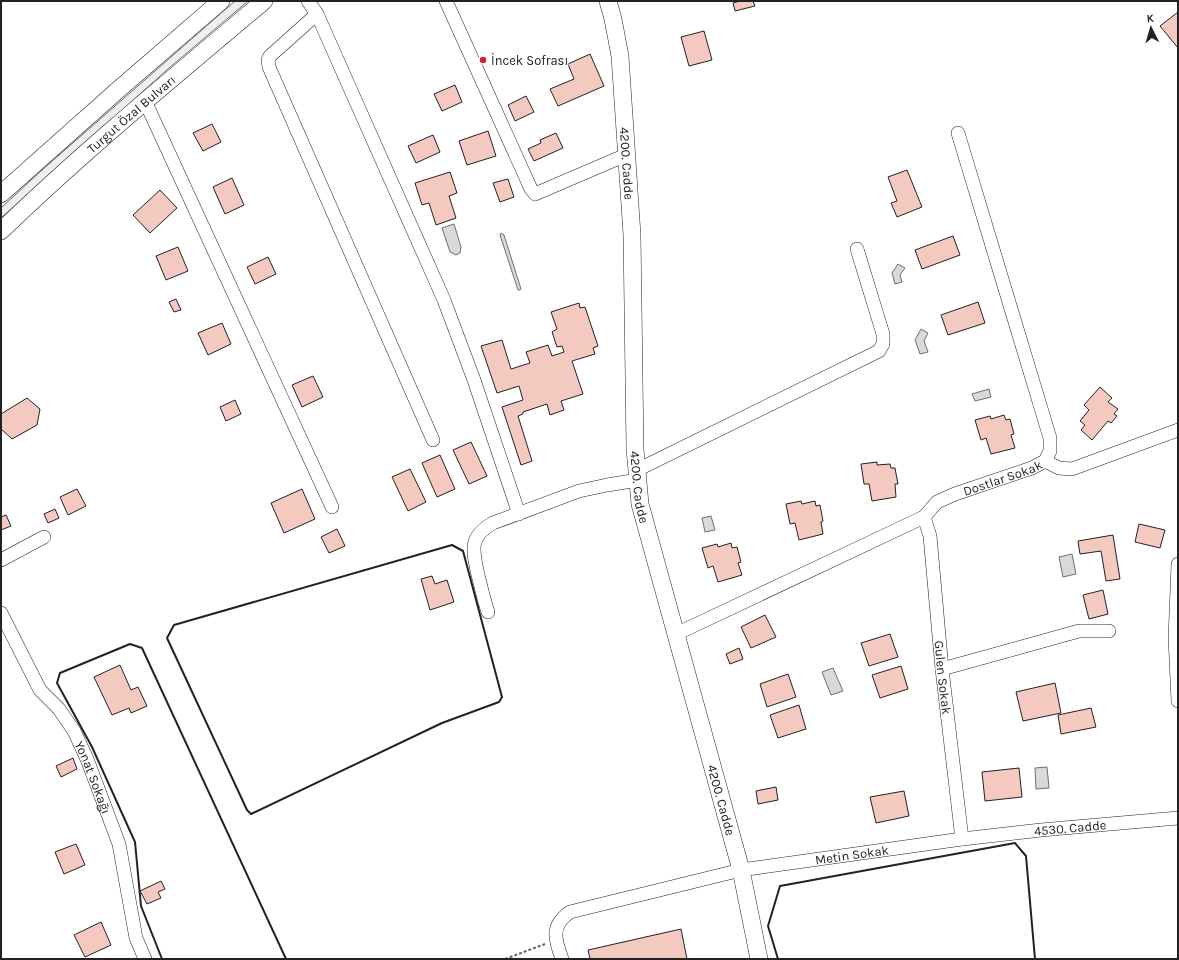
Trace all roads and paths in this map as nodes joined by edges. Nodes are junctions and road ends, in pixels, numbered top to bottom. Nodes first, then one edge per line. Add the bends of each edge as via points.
1 (221, 1) edge
2 (264, 1) edge
3 (308, 1) edge
4 (446, 1) edge
5 (608, 1) edge
6 (317, 14) junction
7 (145, 101) junction
8 (958, 133) dead end
9 (626, 155) junction
10 (1, 194) edge
11 (1, 231) edge
12 (857, 249) dead end
13 (1178, 430) edge
14 (433, 440) dead end
15 (1045, 461) junction
16 (637, 475) junction
17 (332, 507) dead end
18 (519, 514) junction
19 (924, 517) junction
20 (44, 537) dead end
21 (1, 560) edge
22 (1178, 564) edge
23 (488, 612) dead end
24 (1, 613) edge
25 (1109, 631) dead end
26 (676, 634) junction
27 (942, 669) junction
28 (1178, 701) edge
29 (1178, 818) edge
30 (962, 839) junction
31 (741, 870) junction
32 (556, 940) junction
33 (145, 959) edge
34 (505, 959) edge
35 (562, 959) edge
36 (759, 959) edge

1 - 10 main road, Turgut Özal Bulvarı
2 - 7 main road, Turgut Özal Bulvarı
3 - 6 street
4 - 9 street via 530,189 535,194
5 - 9 main road, 4200. Cadde via 620,56
6 - 14 street via 270,56 269,67
6 - 18 street via 446,306
7 - 11 main road, Turgut Özal Bulvarı
7 - 17 street
8 - 15 street, Dostlar Sokak via 1050,438 1050,451
9 - 16 main road, 4200. Cadde via 632,235
12 - 16 street via 883,334 883,344 879,351
13 - 15 street via 1072,469 1059,468
15 - 19 street, Dostlar Sokak via 937,502
16 - 18 street via 579,491
16 - 26 main road, 4200. Cadde via 640,504
18 - 23 street via 487,527 481,531 475,542 473,553
19 - 26 street, Dostlar Sokak
19 - 27 street, Gulen Sokak via 930,536
20 - 21 street
22 - 28 street via 1175,638
24 - 33 street, Yonat Sokağı via 40,690 74,731 87,759 119,844 136,938
25 - 27 street via 1079,631
26 - 31 main road, 4200. Cadde
27 - 30 street, Gulen Sokak
29 - 30 street, 4530. Cadde
30 - 31 street, Metin Sokak
31 - 32 street, Metin Sokak via 570,912 558,924
31 - 36 main road, 4200. Cadde
32 - 34 path
32 - 35 street

